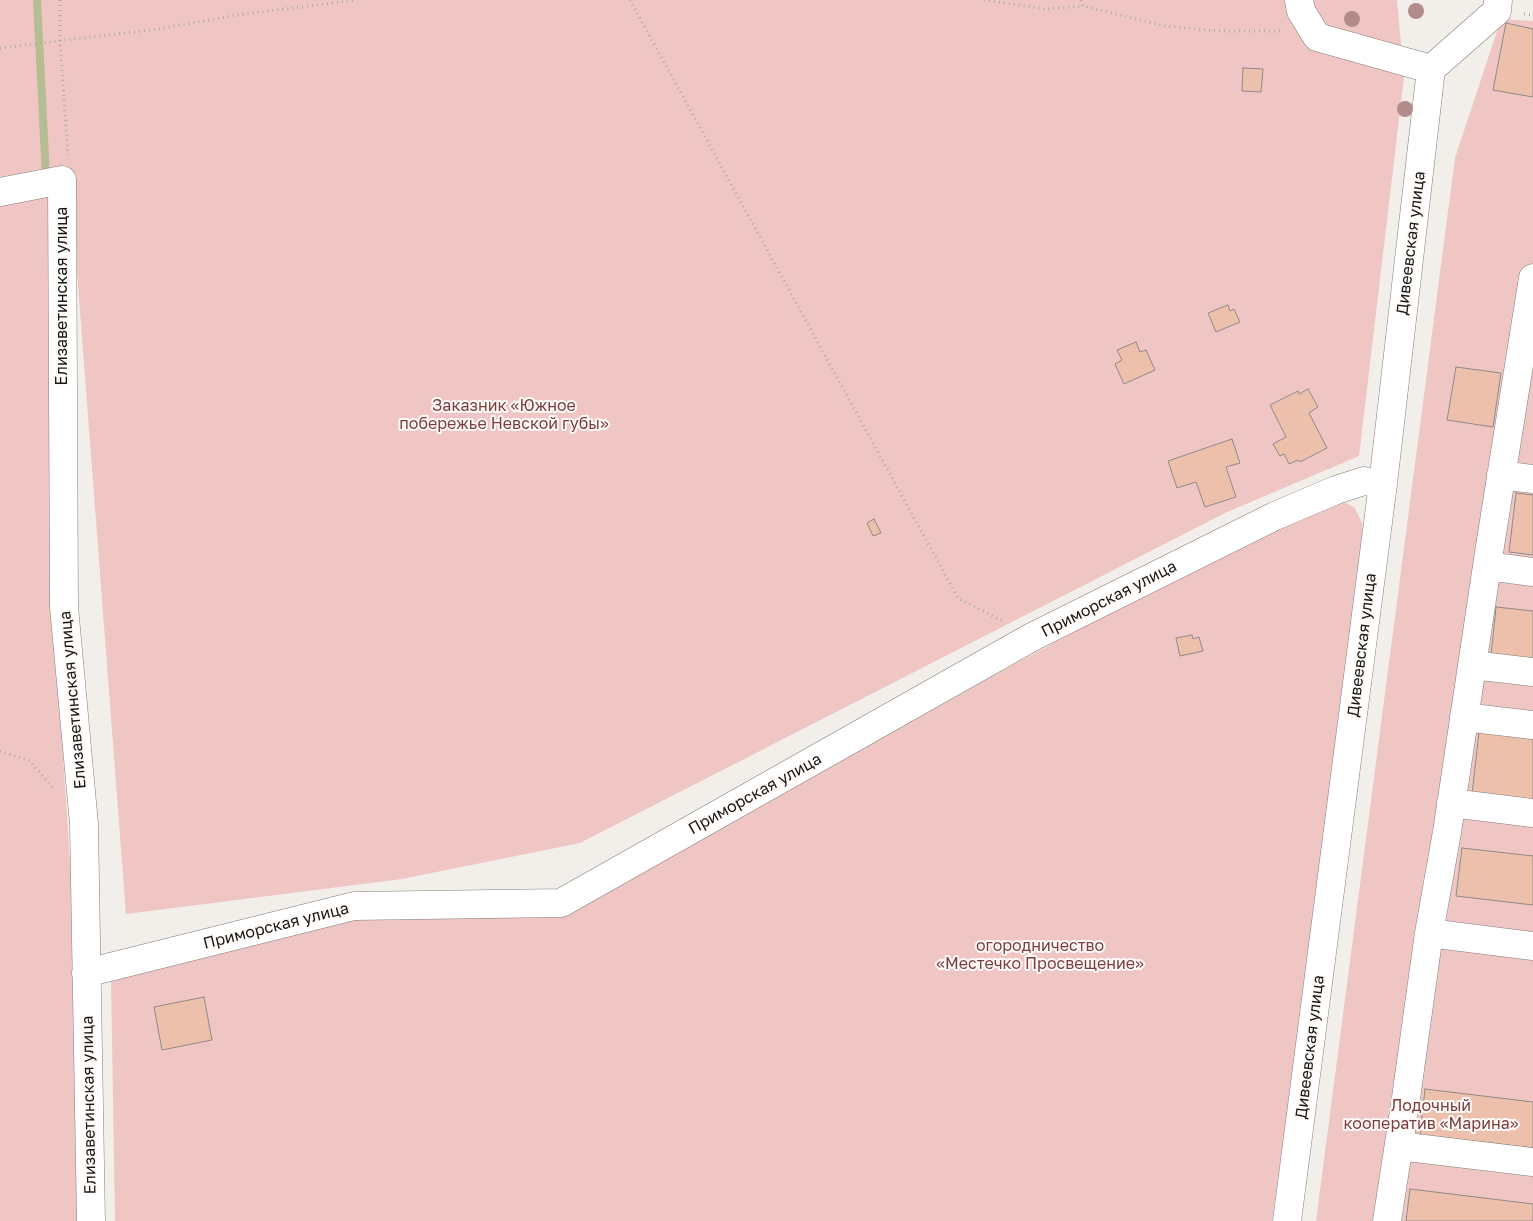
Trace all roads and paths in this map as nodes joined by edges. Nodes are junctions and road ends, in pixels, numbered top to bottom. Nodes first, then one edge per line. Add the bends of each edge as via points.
1 (60, 0) edge
2 (356, 0) edge
3 (630, 0) edge
4 (984, 0) edge
5 (1082, 0) edge
6 (1299, 0) edge
7 (1498, 0) edge
8 (1083, 6) junction
9 (1522, 14) dead end
10 (1533, 14) edge
11 (1283, 31) dead end
12 (60, 41) junction
13 (0, 48) edge
14 (1431, 69) junction
15 (62, 180) junction
16 (0, 192) edge
17 (1532, 293) edge
18 (1528, 335) edge
19 (1521, 429) edge
20 (1501, 475) junction
21 (1533, 479) edge
22 (1383, 484) junction
23 (1487, 566) junction
24 (1533, 572) edge
25 (1032, 637) junction
26 (1472, 665) junction
27 (1533, 672) edge
28 (1464, 717) junction
29 (1533, 725) edge
30 (0, 750) edge
31 (54, 789) dead end
32 (1451, 803) junction
33 (1533, 813) edge
34 (1428, 933) junction
35 (1533, 946) edge
36 (86, 974) junction
37 (1399, 1146) junction
38 (1533, 1162) edge
39 (91, 1221) edge
40 (1287, 1221) edge
41 (1387, 1221) edge

1 - 12 path
2 - 12 path
3 - 25 path via 958,598
4 - 8 path via 1045,9
5 - 8 path
6 - 14 street via 1301,11 1317,37
7 - 14 street via 1497,11
8 - 11 path via 1165,26 1220,31
9 - 10 path
12 - 13 path
12 - 15 path via 69,163
14 - 22 street, Дивеевская улица
15 - 16 street
15 - 36 street, Елизаветинская улица via 64,607 84,824
17 - 18 street
18 - 19 street
19 - 20 street
20 - 21 street
20 - 23 street
22 - 25 street, Приморская улица via 1364,482 1336,490 1275,516
22 - 40 street, Дивеевская улица
23 - 24 street
23 - 26 street
25 - 36 street, Приморская улица via 561,903 354,906
26 - 27 street
26 - 28 street
28 - 29 street
28 - 32 street
30 - 31 path via 30,761
32 - 33 street
32 - 34 street
34 - 35 street
34 - 37 street
36 - 39 street, Елизаветинская улица
37 - 38 street
37 - 41 street

